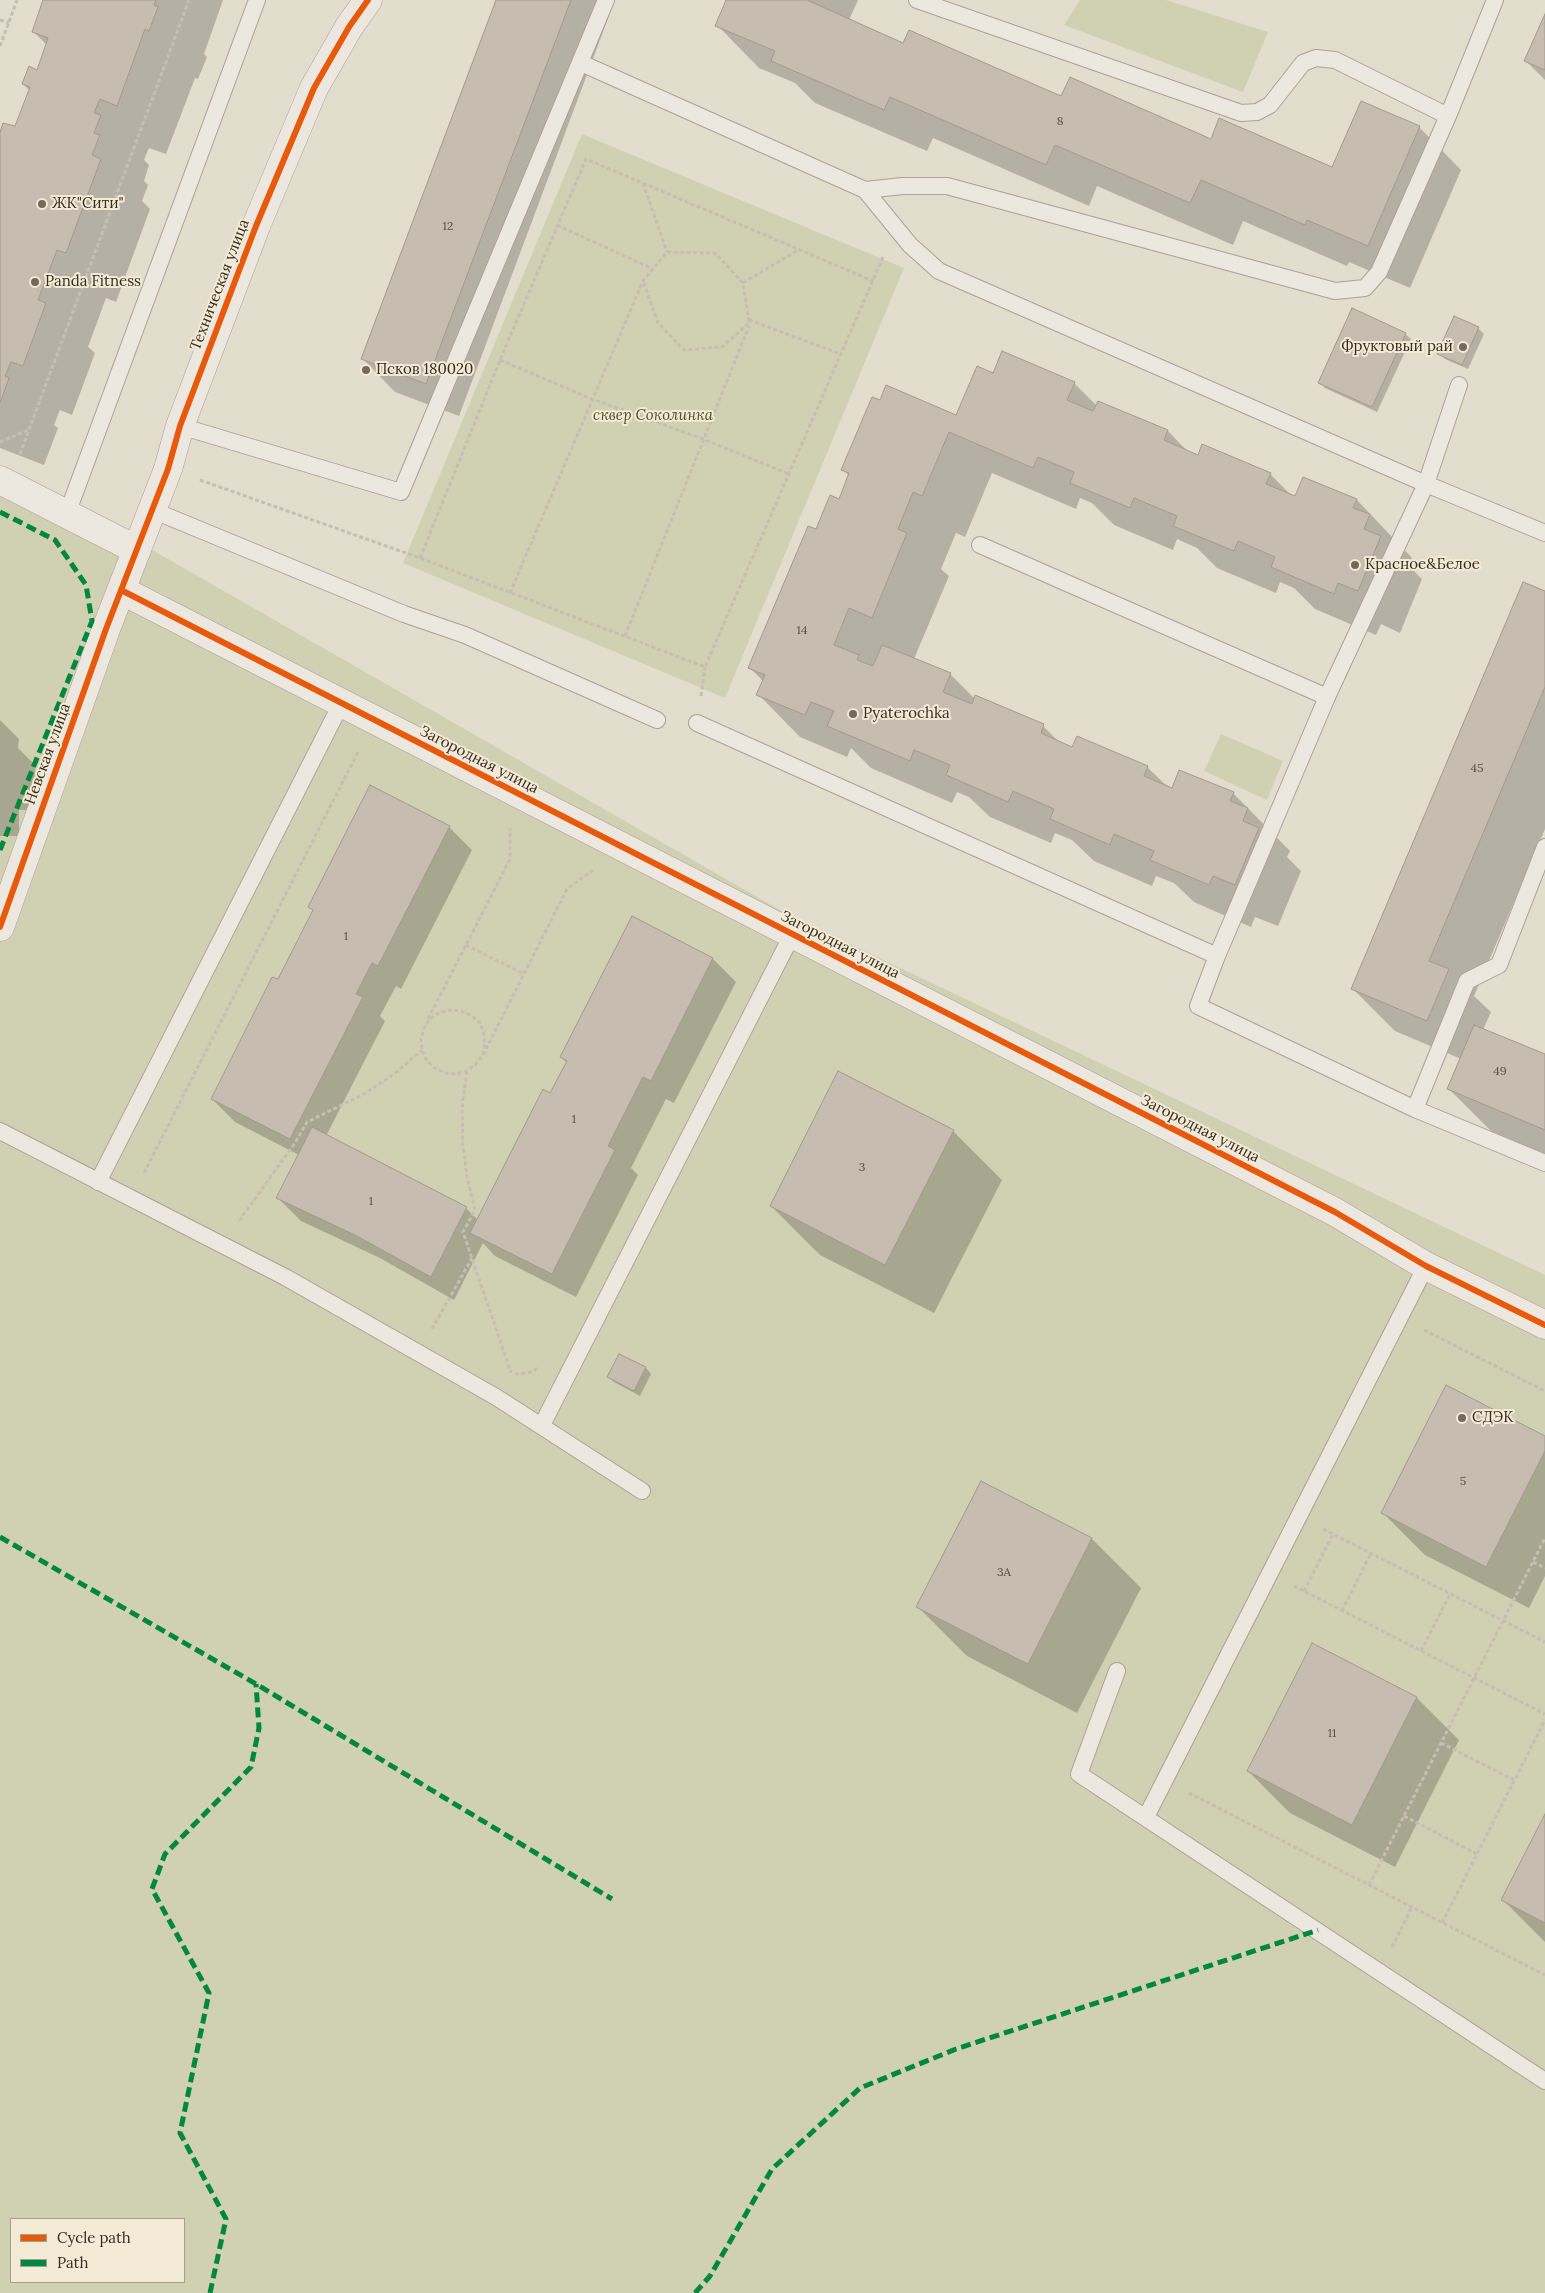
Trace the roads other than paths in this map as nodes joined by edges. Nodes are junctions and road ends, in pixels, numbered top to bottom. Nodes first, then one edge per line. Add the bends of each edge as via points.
1 (257, 0) edge
2 (368, 0) edge
3 (606, 0) edge
4 (918, 0) edge
5 (1496, 0) edge
6 (581, 63) junction
7 (1448, 116) junction
8 (865, 190) junction
9 (1458, 385) dead end
10 (180, 426) junction
11 (0, 480) edge
12 (1426, 484) junction
13 (152, 510) junction
14 (67, 514) junction
15 (1545, 533) edge
16 (980, 545) dead end
17 (137, 550) junction
18 (121, 590) junction
19 (1328, 697) junction
20 (341, 704) junction
21 (657, 720) dead end
22 (697, 724) dead end
23 (1545, 847) edge
24 (0, 927) edge
25 (792, 934) junction
26 (1217, 956) junction
27 (1415, 1109) junction
28 (0, 1131) edge
29 (1545, 1163) edge
30 (98, 1182) junction
31 (1426, 1266) junction
32 (1545, 1325) edge
33 (542, 1425) junction
34 (642, 1491) dead end
35 (1118, 1670) dead end
36 (1146, 1817) junction
37 (1545, 2081) edge

1 - 14 lane
2 - 10 street, Техническая улица via 314,88 256,226
3 - 6 lane
4 - 7 lane via 1241,114 1257,112 1270,105 1303,63 1316,58 1334,60
5 - 7 lane
6 - 8 lane
6 - 10 lane via 401,492
7 - 8 lane via 1380,272 1365,288 1335,291 947,186
8 - 12 lane via 910,245 939,271
9 - 12 lane
10 - 13 street, Техническая улица
11 - 14 street
12 - 15 lane
12 - 19 lane
13 - 17 street, Техническая улица
13 - 21 lane via 404,614 465,635
14 - 17 street
16 - 19 lane
17 - 18 street, Техническая улица
18 - 20 street, Загородная улица
18 - 24 street, Невская улица
19 - 26 lane
20 - 25 street, Загородная улица
20 - 30 lane
22 - 26 lane
23 - 27 lane via 1499,965 1467,981
25 - 31 street, Загородная улица via 1335,1212
25 - 33 lane
26 - 27 lane via 1198,1006
27 - 29 lane
28 - 30 lane
30 - 33 lane via 285,1278
31 - 32 street, Загородная улица
31 - 36 lane
33 - 34 lane
35 - 36 lane via 1079,1774
36 - 37 lane

